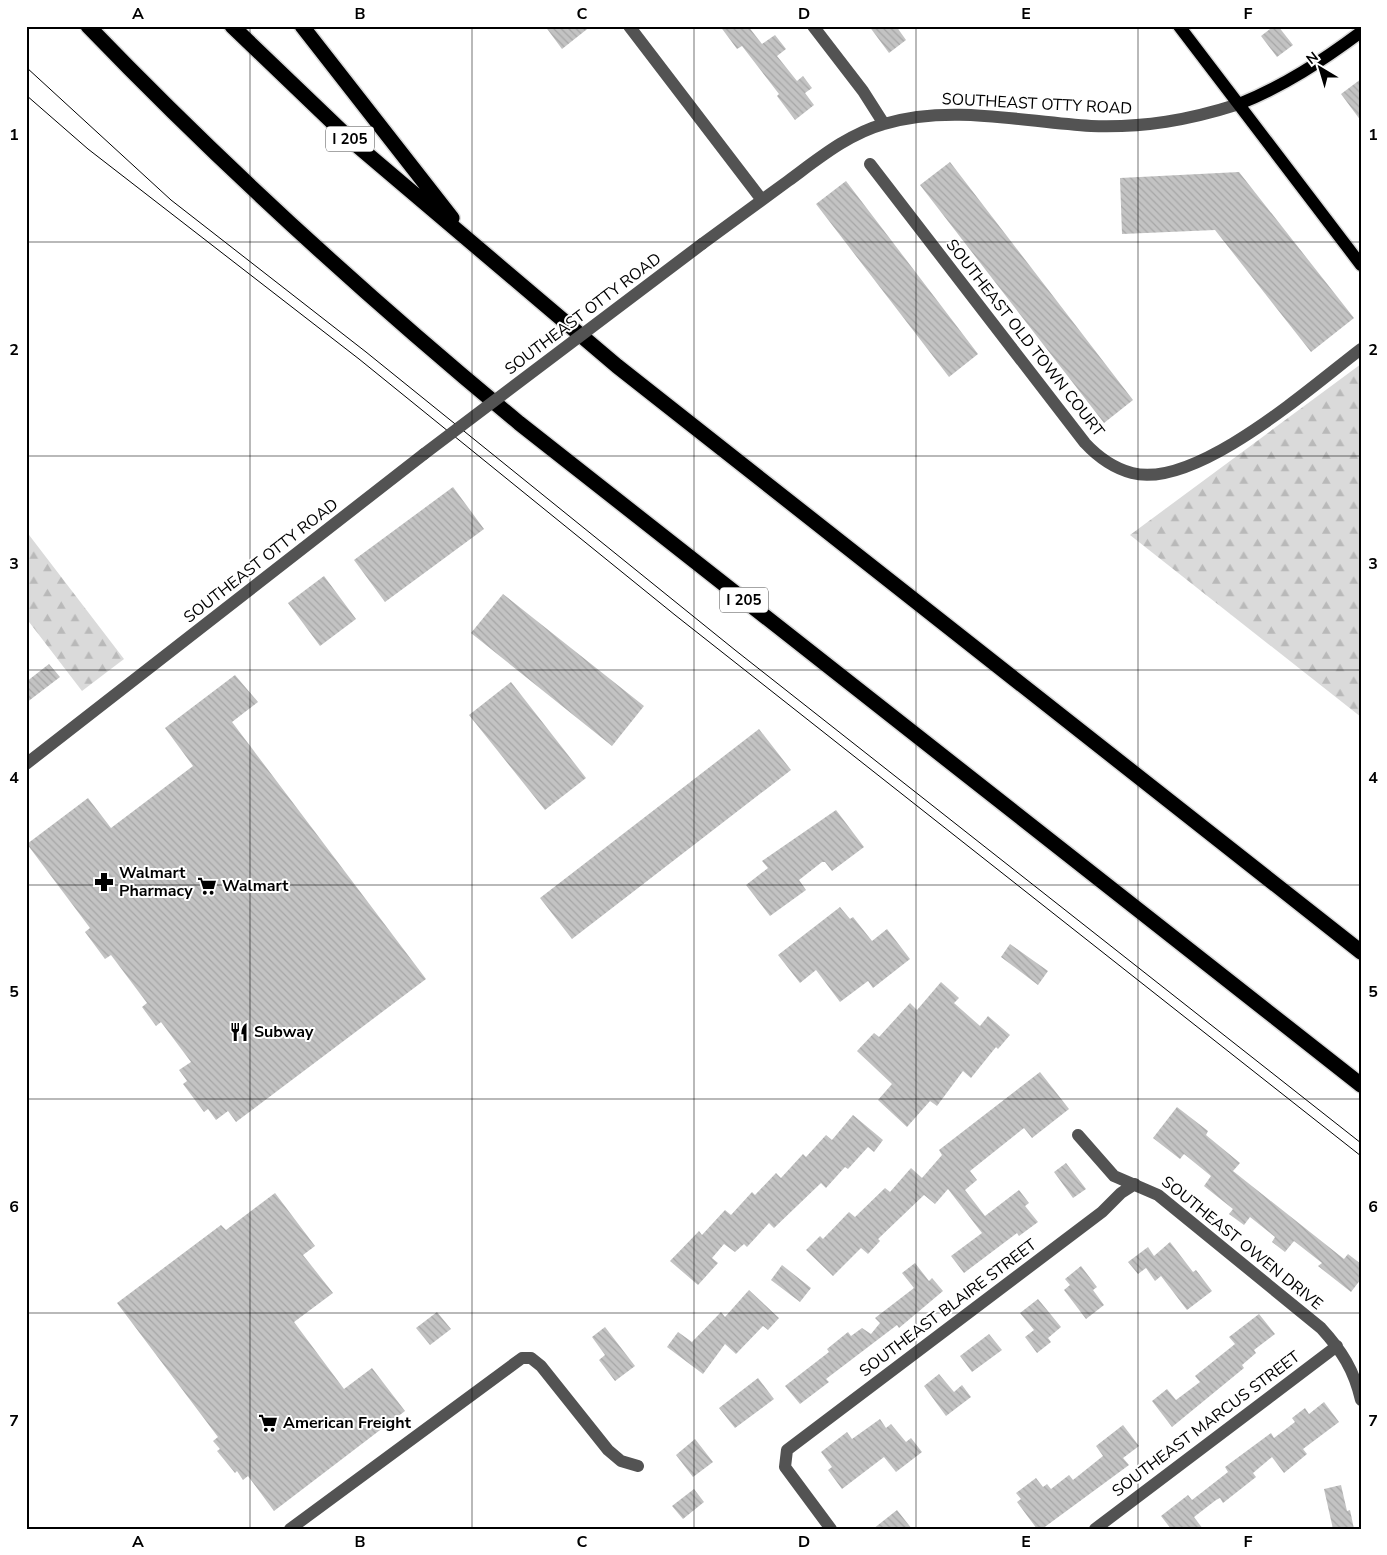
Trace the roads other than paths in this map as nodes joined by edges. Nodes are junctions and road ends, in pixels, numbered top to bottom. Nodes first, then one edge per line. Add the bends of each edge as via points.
1 (76, 26) edge
2 (88, 26) edge
3 (232, 26) edge
4 (302, 26) edge
5 (629, 26) edge
6 (813, 26) edge
7 (1178, 26) edge
8 (1361, 32) edge
9 (149, 90) junction
10 (1239, 104) junction
11 (884, 124) junction
12 (870, 164) dead end
13 (762, 200) junction
14 (473, 246) junction
15 (1361, 265) edge
16 (1361, 349) edge
17 (26, 764) edge
18 (1361, 952) edge
19 (1361, 1085) edge
20 (1078, 1135) dead end
21 (1135, 1184) junction
22 (1337, 1346) junction
23 (1361, 1400) edge
24 (638, 1466) dead end
25 (290, 1529) edge
26 (832, 1529) edge
27 (1094, 1529) edge

1 - 9 highway
2 - 9 highway, I 205
3 - 14 highway, I 205 via 353,142
4 - 14 highway
5 - 13 street
6 - 11 street
7 - 10 main road
8 - 10 main road via 1298,76
9 - 19 highway, I 205 via 297,232 519,423
10 - 11 street, SOUTHEAST OTTY ROAD via 1178,122 1152,125 1092,126 958,114 921,116
10 - 15 main road
11 - 13 street, SOUTHEAST OTTY ROAD via 850,138
12 - 16 street, SOUTHEAST OLD TOWN COURT via 1085,443 1095,454 1134,474 1158,474 1206,458 1257,428
13 - 17 street, SOUTHEAST OTTY ROAD, bridge via 424,454
14 - 18 highway, I 205 via 617,366
20 - 21 street, SOUTHEAST OWEN DRIVE via 1114,1176
21 - 22 street, SOUTHEAST OWEN DRIVE via 1158,1194 1321,1328
21 - 26 street, SOUTHEAST BLAIRE STREET via 787,1450 784,1459 789,1475
22 - 23 street, SOUTHEAST OWEN DRIVE via 1355,1376
22 - 27 street, SOUTHEAST MARCUS STREET
24 - 25 street via 621,1461 608,1450 541,1366 531,1358 522,1358

